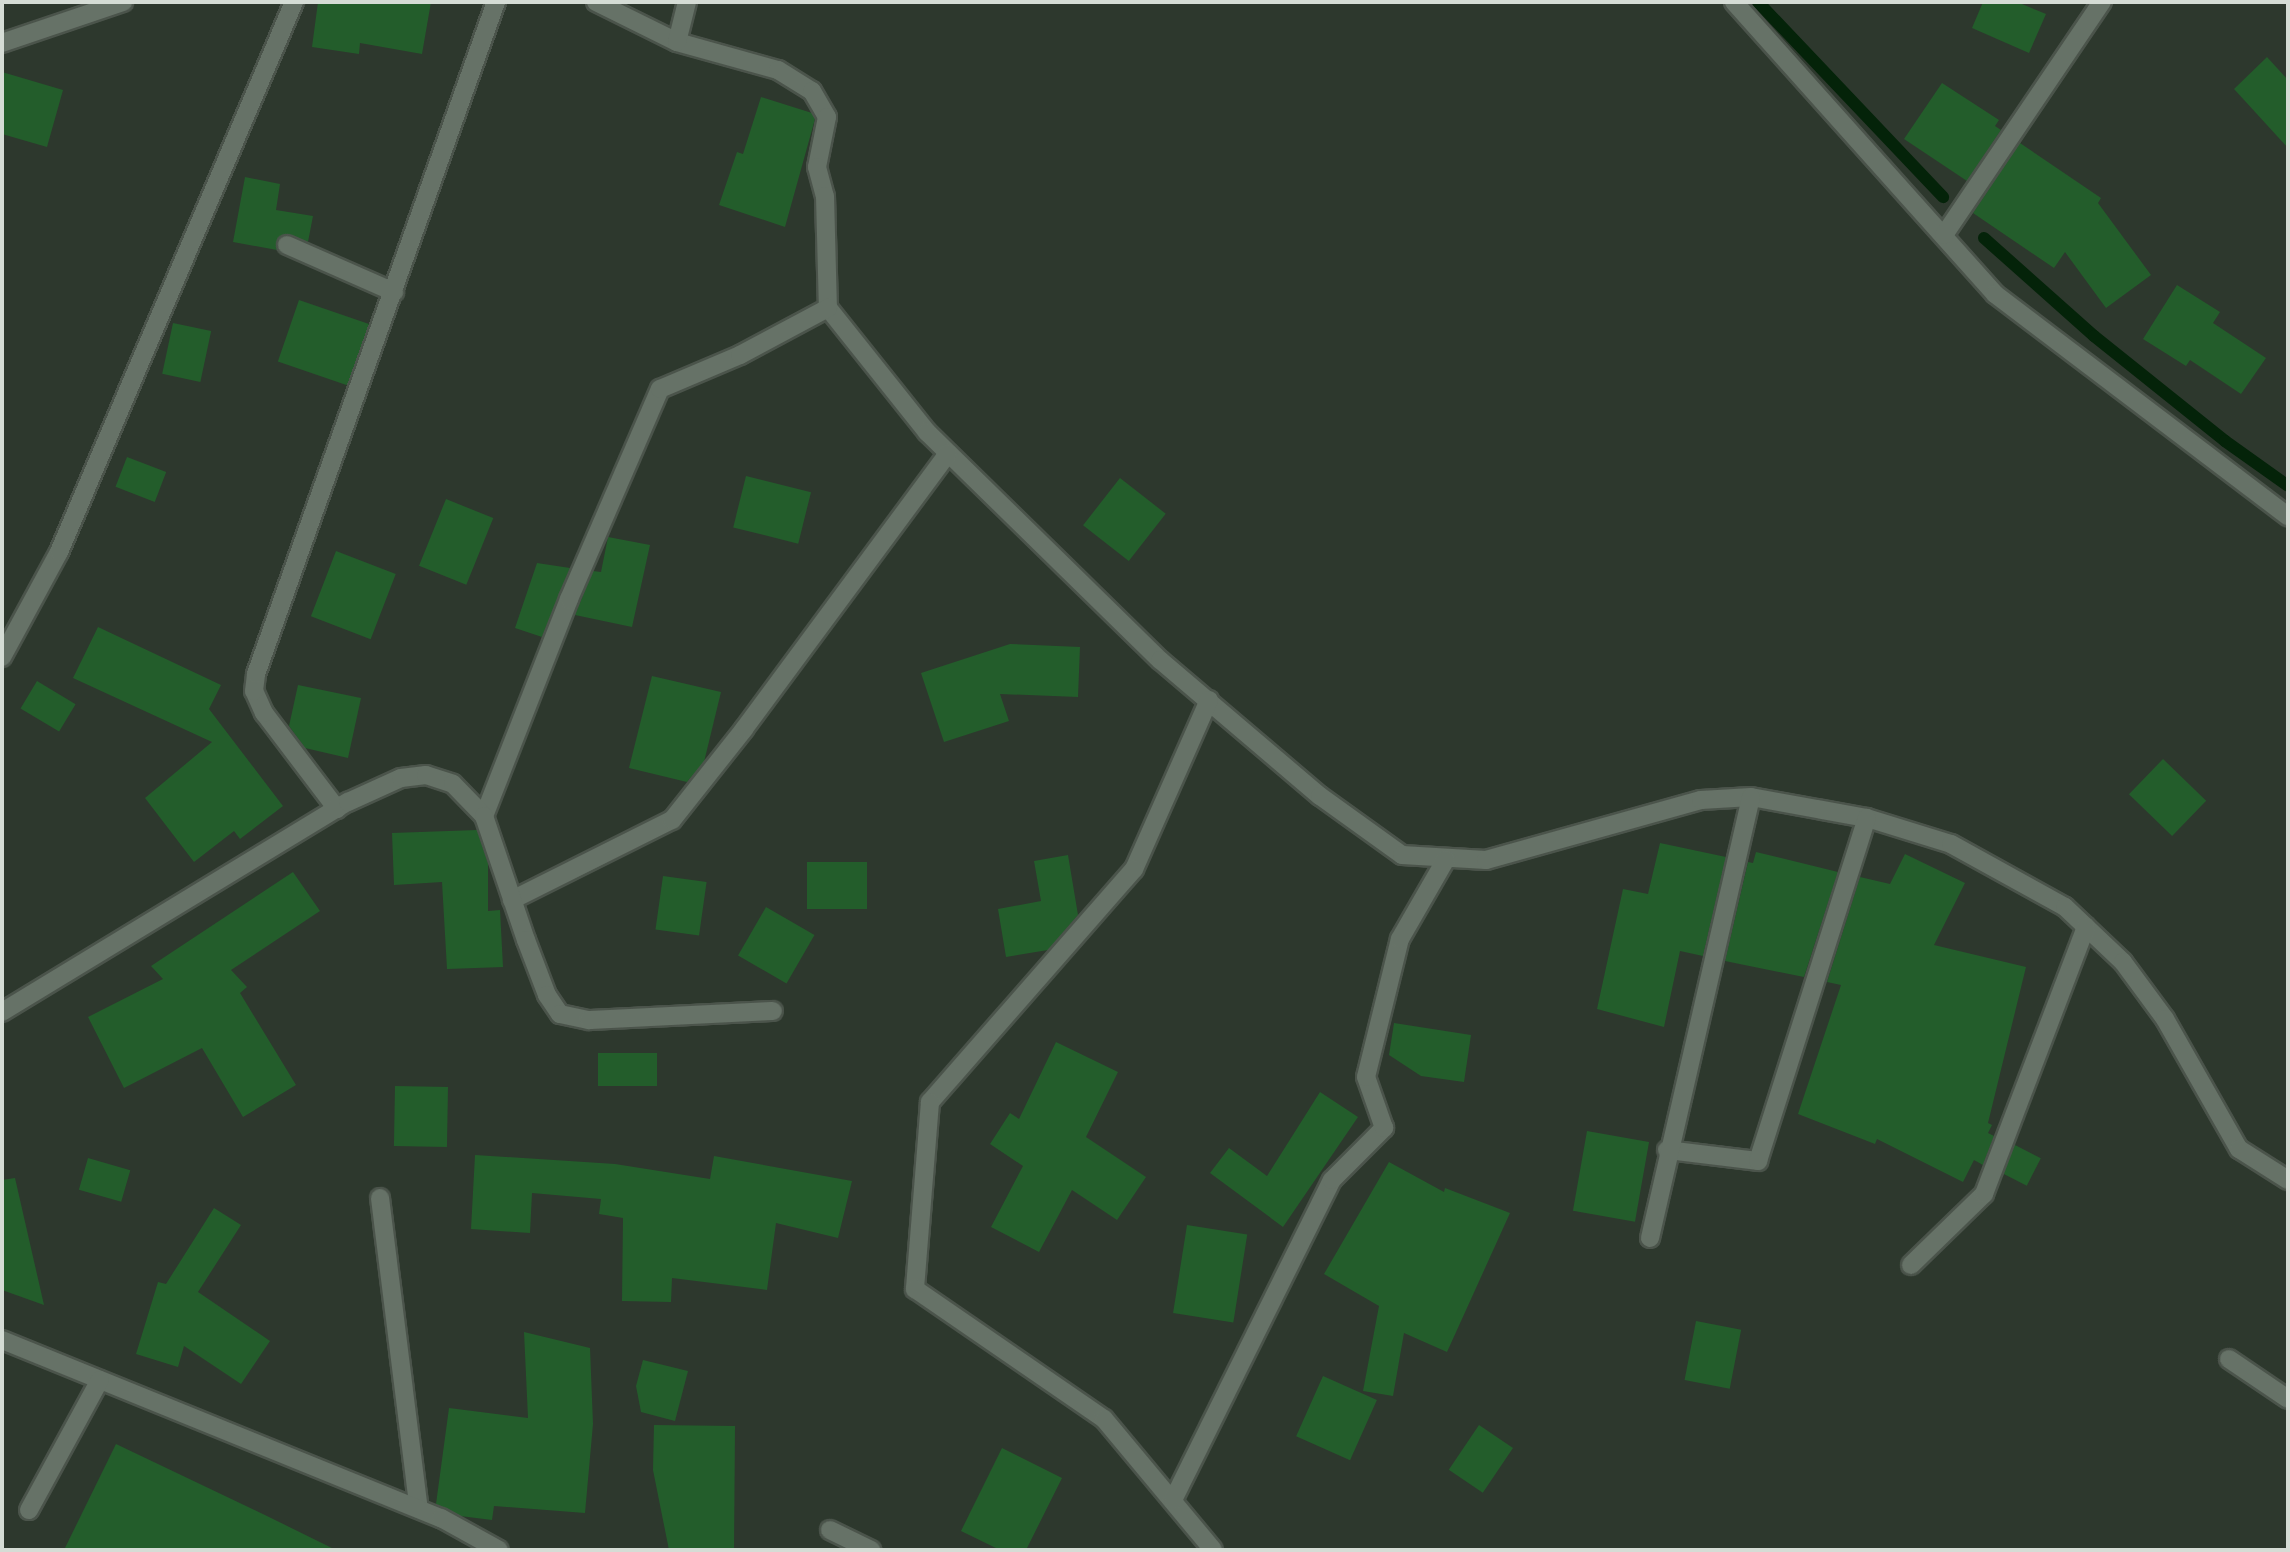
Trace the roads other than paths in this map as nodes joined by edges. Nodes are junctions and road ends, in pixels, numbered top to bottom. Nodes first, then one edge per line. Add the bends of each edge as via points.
1 (124, 2) edge
2 (294, 2) edge
3 (496, 2) edge
4 (596, 2) edge
5 (687, 2) edge
6 (1734, 2) edge
7 (2102, 2) edge
8 (677, 42) junction
9 (2, 43) edge
10 (1944, 235) junction
11 (287, 244) dead end
12 (394, 292) junction
13 (828, 308) junction
14 (948, 453) junction
15 (2288, 516) edge
16 (2, 657) edge
17 (1209, 699) junction
18 (1751, 797) junction
19 (337, 809) junction
20 (484, 816) junction
21 (1867, 818) junction
22 (1446, 859) junction
23 (512, 900) junction
24 (2086, 927) junction
25 (773, 1011) dead end
26 (2, 1012) edge
27 (1667, 1150) junction
28 (2288, 1180) edge
29 (380, 1198) dead end
30 (1650, 1238) dead end
31 (1911, 1265) dead end
32 (2, 1340) edge
33 (2229, 1359) dead end
34 (100, 1380) junction
35 (2288, 1399) edge
36 (1173, 1500) junction
37 (419, 1509) junction
38 (29, 1510) dead end
39 (830, 1530) dead end
40 (499, 1550) edge
41 (871, 1550) edge
42 (1213, 1550) edge

1 - 9 street
2 - 16 street via 59,552
3 - 12 street
4 - 8 street
5 - 8 street
6 - 10 street
7 - 10 street
8 - 13 street via 778,69 817,99 827,117 817,167 825,196
10 - 15 street via 1995,294
11 - 12 street
12 - 19 street via 254,682 264,713
13 - 14 street
13 - 20 street via 740,355 660,389 569,600
14 - 17 street via 1160,660
14 - 23 street via 672,820
17 - 22 street via 1320,796 1402,855
17 - 36 street via 1135,869 930,1102 915,1289 1104,1419
18 - 21 street
18 - 22 street via 1701,800 1486,860
18 - 27 street
19 - 20 street via 401,778 426,775 453,785
19 - 26 street
20 - 23 street
21 - 24 street via 1951,844 2065,906
21 - 27 street via 1758,1161
22 - 36 street via 1400,939 1366,1077 1384,1128 1332,1180
23 - 25 street via 547,995 560,1013 589,1020
24 - 28 street via 2123,962 2165,1019 2239,1149
24 - 31 street via 1984,1194
27 - 30 street
29 - 37 street
32 - 34 street
33 - 35 street
34 - 37 street
34 - 38 street
36 - 42 street
37 - 40 street
39 - 41 street

